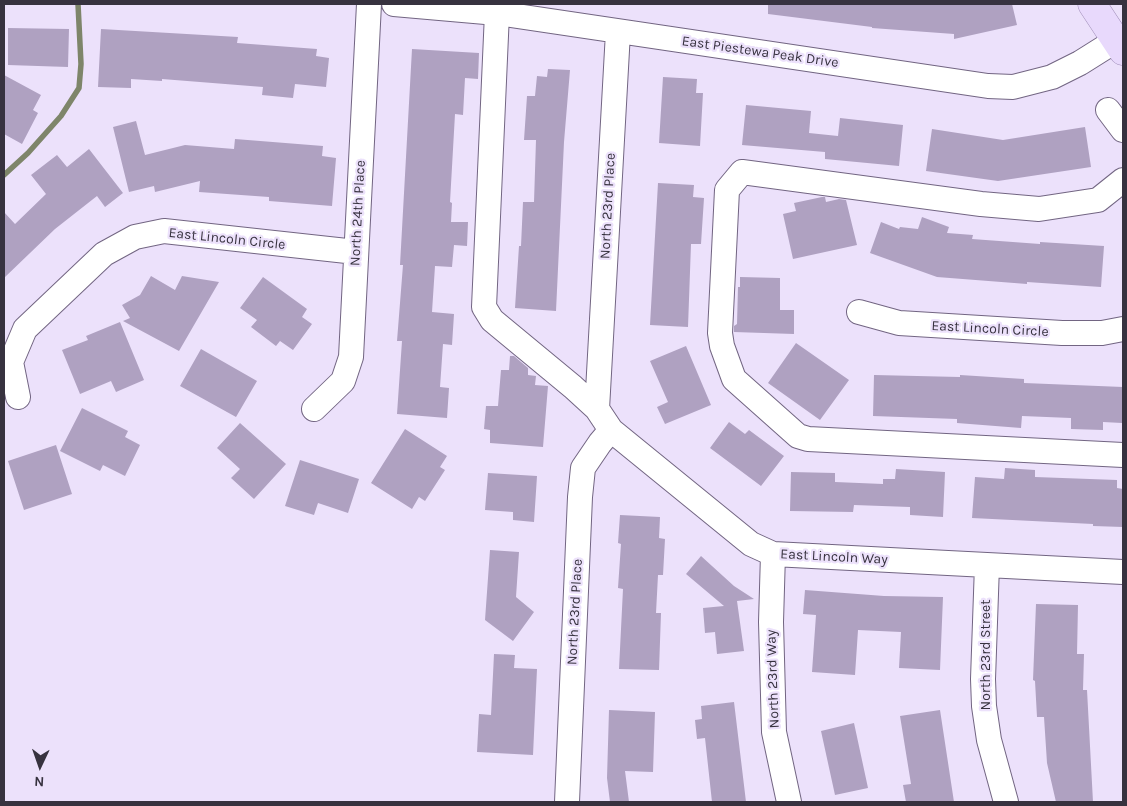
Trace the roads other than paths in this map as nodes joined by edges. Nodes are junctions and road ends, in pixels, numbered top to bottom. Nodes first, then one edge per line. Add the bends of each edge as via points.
1 (369, 4) edge
2 (394, 4) edge
3 (1092, 4) edge
4 (497, 13) junction
5 (618, 32) junction
6 (1119, 46) edge
7 (1108, 110) dead end
8 (1123, 130) edge
9 (1123, 180) edge
10 (356, 252) junction
11 (859, 312) dead end
12 (1123, 329) edge
13 (18, 396) dead end
14 (314, 409) dead end
15 (597, 409) junction
16 (611, 430) junction
17 (1123, 455) edge
18 (773, 554) junction
19 (987, 565) junction
20 (1123, 572) edge
21 (567, 802) edge
22 (789, 802) edge
23 (1006, 802) edge

1 - 10 street, North 24th Place
2 - 4 street, East Piestewa Peak Drive
3 - 6 main road
4 - 5 street, East Piestewa Peak Drive
4 - 15 street, East Lincoln Way via 484,307 492,320
5 - 6 street, East Piestewa Peak Drive via 1013,87 1059,74
5 - 15 street, North 23rd Place
7 - 8 street
9 - 17 street via 1098,200 1040,209 742,172 727,190 720,333 734,379 798,436
10 - 13 street, East Lincoln Circle via 164,232 134,237 104,254 25,329 10,362
10 - 14 street, North 24th Place via 351,357 342,380
11 - 12 street, East Lincoln Circle via 899,323 1062,333 1102,333
15 - 16 street, East Lincoln Way
16 - 18 street, East Lincoln Way via 751,544
16 - 21 street, North 23rd Place via 583,468
18 - 19 street, East Lincoln Way
18 - 22 street, North 23rd Way via 774,732
19 - 20 street, East Lincoln Way
19 - 23 street, North 23rd Street via 984,706 989,740

